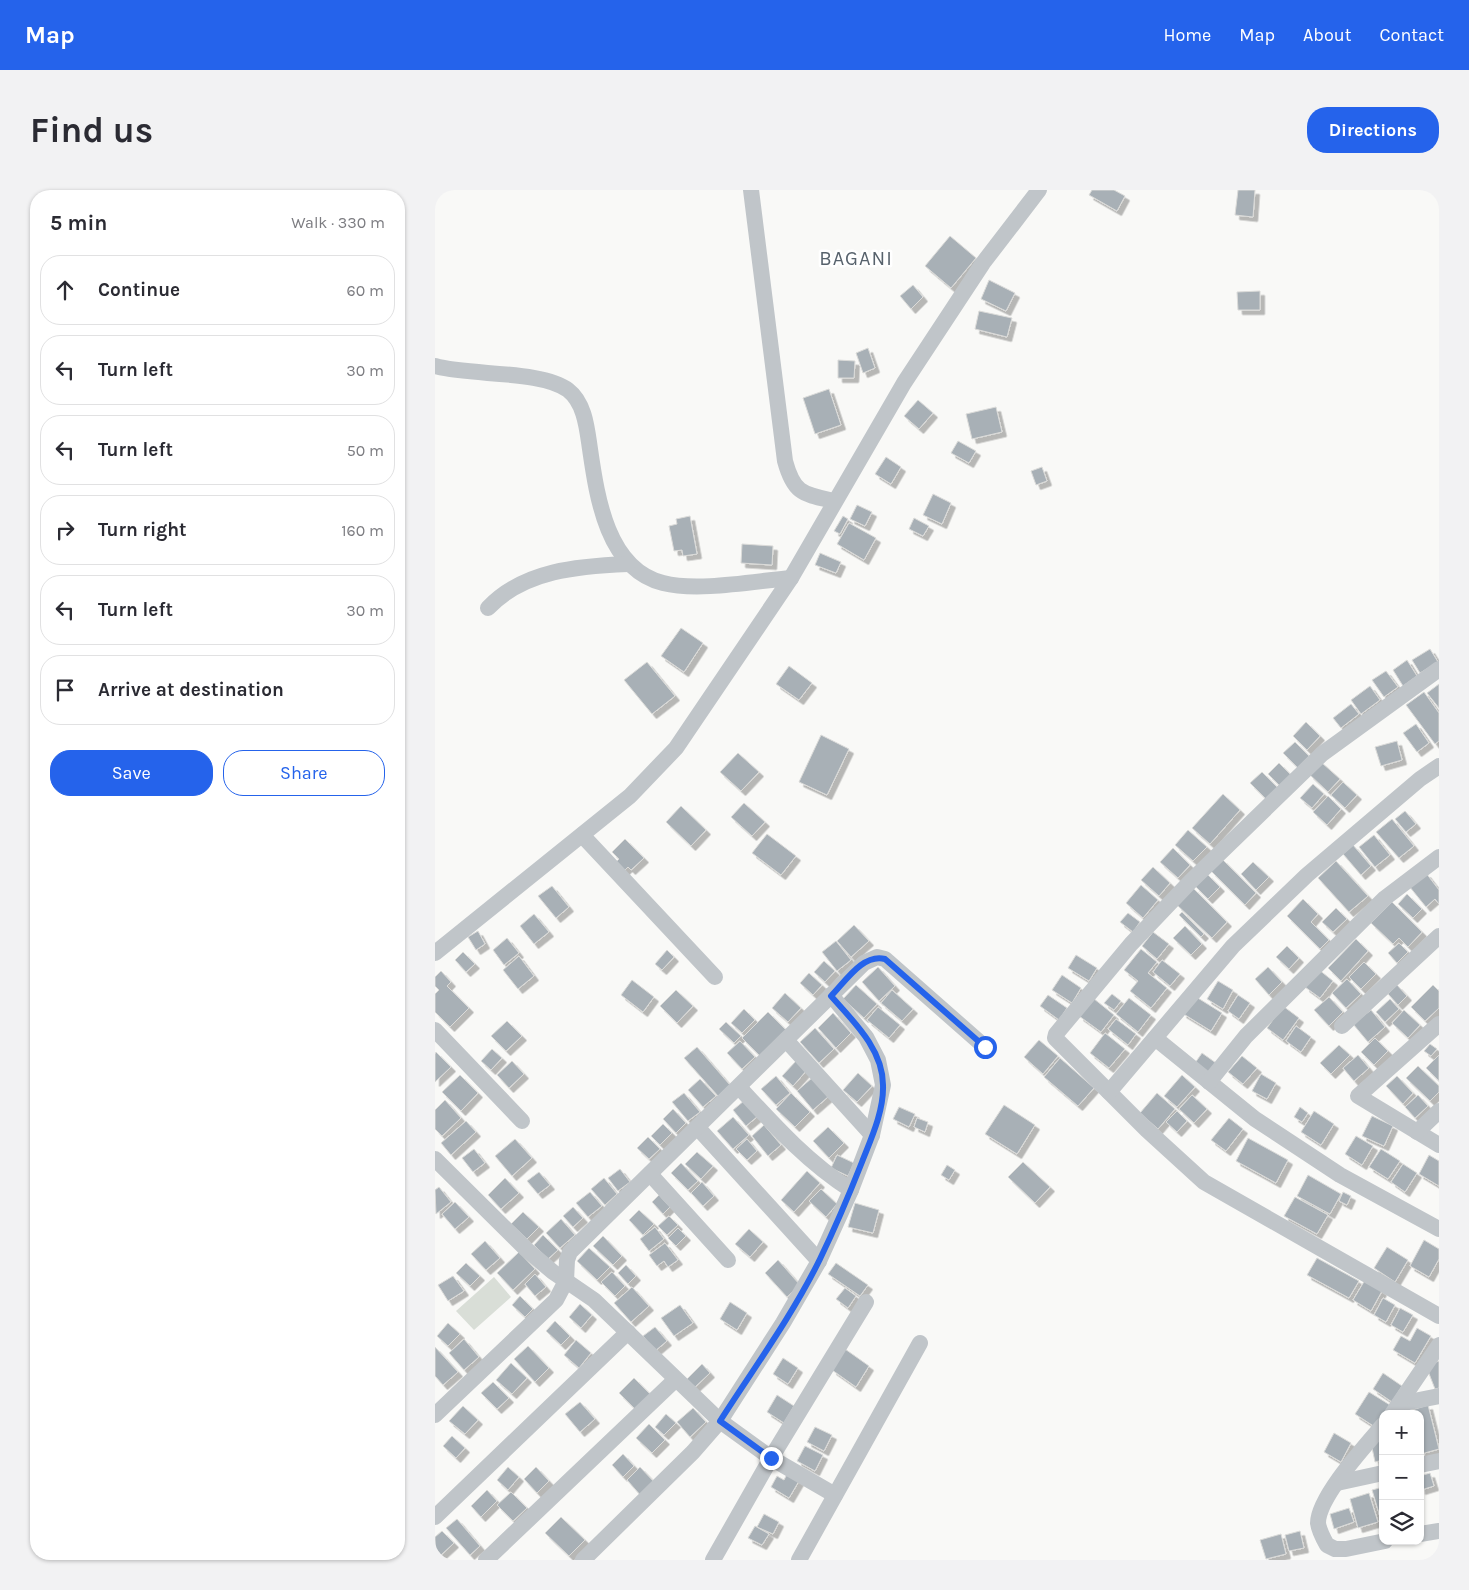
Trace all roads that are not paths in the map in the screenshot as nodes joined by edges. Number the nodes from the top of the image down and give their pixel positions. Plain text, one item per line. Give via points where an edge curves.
1 (751, 190) edge
2 (1039, 190) edge
3 (435, 366) edge
4 (834, 501) junction
5 (629, 564) junction
6 (791, 578) junction
7 (489, 608) dead end
8 (1439, 669) edge
9 (1439, 766) edge
10 (582, 835) junction
11 (1439, 857) edge
12 (1439, 936) edge
13 (435, 953) edge
14 (715, 977) dead end
15 (831, 996) junction
16 (1439, 1024) edge
17 (1343, 1026) dead end
18 (435, 1030) edge
19 (1155, 1038) junction
20 (786, 1040) junction
21 (985, 1047) dead end
22 (1209, 1082) junction
23 (739, 1087) junction
24 (1109, 1092) junction
25 (1439, 1111) edge
26 (522, 1122) dead end
27 (698, 1128) junction
28 (1417, 1132) junction
29 (872, 1135) junction
30 (1439, 1145) edge
31 (435, 1159) edge
32 (650, 1174) junction
33 (851, 1190) junction
34 (1439, 1229) edge
35 (728, 1260) dead end
36 (819, 1260) junction
37 (566, 1280) junction
38 (866, 1302) dead end
39 (1439, 1316) edge
40 (628, 1332) junction
41 (920, 1343) dead end
42 (1439, 1345) edge
43 (675, 1380) junction
44 (1439, 1396) edge
45 (1395, 1409) edge
46 (435, 1415) edge
47 (720, 1421) junction
48 (1379, 1430) edge
49 (771, 1458) junction
50 (1439, 1461) edge
51 (1424, 1464) edge
52 (1379, 1474) edge
53 (1337, 1483) junction
54 (835, 1495) junction
55 (435, 1517) edge
56 (1439, 1531) edge
57 (1424, 1533) edge
58 (1379, 1542) edge
59 (486, 1560) edge
60 (583, 1560) edge
61 (713, 1560) edge
62 (799, 1560) edge

1 - 4 street via 780,433 789,476 801,493
2 - 4 street via 983,263 909,375
3 - 5 street via 537,379 568,390 578,401 584,416 604,517
4 - 6 street
5 - 6 street via 645,576 663,583 686,586
5 - 7 street via 587,566 535,577 502,594
6 - 10 street via 676,748 630,796
8 - 24 street via 1322,754 1183,889 1131,944 1056,1034 1057,1042
9 - 19 street via 1307,875 1233,946
10 - 13 street
10 - 14 street
11 - 22 street via 1385,898 1246,1036
12 - 17 street
15 - 20 street
15 - 21 street via 864,963 877,957 885,959
15 - 29 street via 866,1037 878,1060 883,1085
16 - 28 street via 1359,1096
18 - 26 street
19 - 22 street
19 - 24 street
20 - 23 street
20 - 29 street
22 - 34 street via 1255,1119 1340,1175
23 - 27 street
23 - 33 street via 790,1143
24 - 39 street via 1204,1182
25 - 28 street
27 - 32 street
27 - 36 street
28 - 30 street
29 - 33 street
31 - 37 street via 526,1249
32 - 35 street
32 - 37 street via 570,1252
33 - 36 street
36 - 47 street
37 - 40 street via 594,1300
37 - 46 street via 555,1300
38 - 49 street
40 - 43 street
40 - 55 street
41 - 54 street
42 - 45 street
43 - 47 street
43 - 59 street
44 - 45 street
47 - 49 street
47 - 60 street via 693,1452
48 - 53 street
49 - 54 street
49 - 61 street
50 - 51 street
52 - 53 street
53 - 58 street via 1318,1524 1327,1545 1346,1549
54 - 62 street
56 - 57 street

